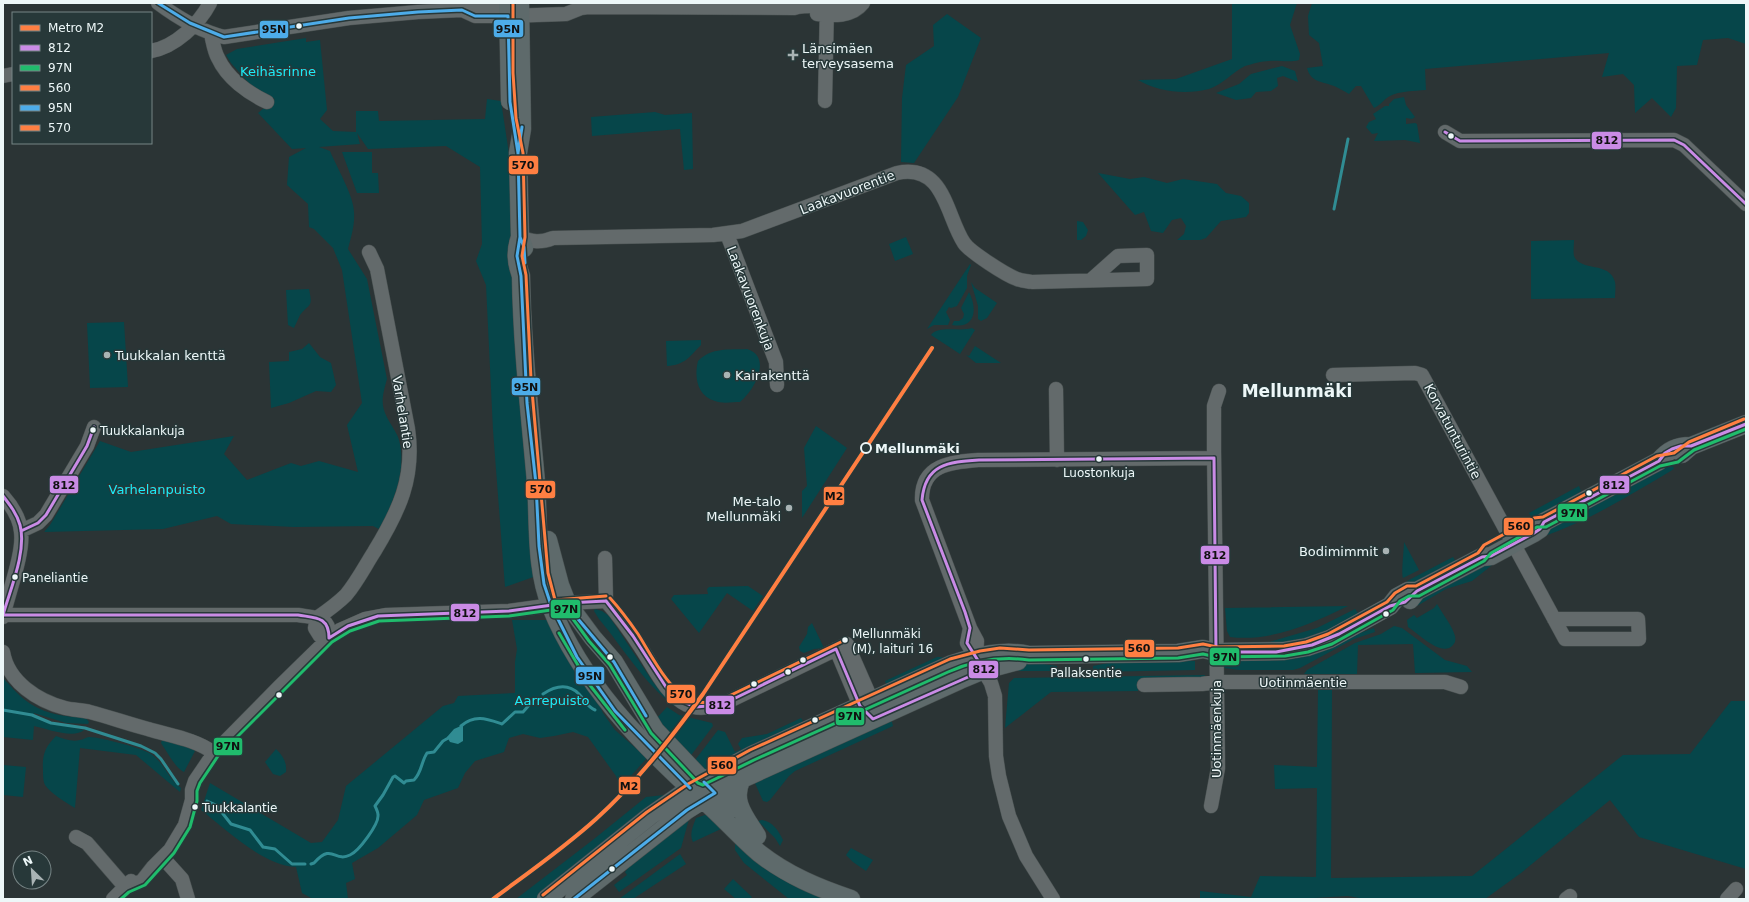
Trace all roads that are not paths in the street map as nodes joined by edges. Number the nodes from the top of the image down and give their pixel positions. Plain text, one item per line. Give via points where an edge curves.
1 (158, 3) edge
2 (210, 3) edge
3 (846, 3) edge
4 (863, 3) edge
5 (576, 5) edge
6 (514, 8) edge
7 (827, 10) junction
8 (194, 25) junction
9 (212, 34) junction
10 (152, 51) edge
11 (825, 101) dead end
12 (267, 102) dead end
13 (1445, 132) dead end
14 (1746, 204) edge
15 (727, 234) junction
16 (520, 237) junction
17 (369, 252) dead end
18 (1091, 280) dead end
19 (1333, 374) dead end
20 (777, 385) dead end
21 (1056, 389) dead end
22 (1219, 391) dead end
23 (1746, 424) edge
24 (94, 427) dead end
25 (1214, 458) junction
26 (1057, 460) junction
27 (3, 496) edge
28 (21, 531) junction
29 (1512, 540) junction
30 (604, 558) dead end
31 (606, 601) junction
32 (559, 604) junction
33 (3, 616) edge
34 (317, 618) junction
35 (1554, 619) junction
36 (329, 638) junction
37 (3, 652) edge
38 (1216, 652) junction
39 (980, 663) junction
40 (1216, 682) junction
41 (1144, 685) dead end
42 (1461, 687) dead end
43 (866, 703) junction
44 (873, 719) junction
45 (214, 753) junction
46 (742, 779) junction
47 (696, 784) junction
48 (709, 796) junction
49 (1211, 806) dead end
50 (757, 836) junction
51 (76, 837) dead end
52 (158, 862) junction
53 (126, 888) junction
54 (113, 899) edge
55 (188, 899) edge
56 (546, 899) edge
57 (574, 899) edge
58 (851, 899) edge
59 (855, 899) edge
60 (1053, 899) edge

1 - 8 street
2 - 8 street
3 - 7 street
4 - 7 street via 850,13
5 - 6 street via 566,14
5 - 7 street via 764,7 794,8 805,12
6 - 9 street via 475,5 462,10 350,18 234,36
6 - 16 main road via 522,129 518,153
7 - 11 street
8 - 9 street
8 - 10 street via 168,45
9 - 12 street via 217,57 225,69 241,86
13 - 14 street via 1460,141 1679,141
15 - 16 street, Laakavuorentie via 553,238 532,242
15 - 18 street, Laakavuorentie via 751,228 897,172 912,172 928,178 937,186 966,246 1008,274 1025,281
15 - 20 street, Laakavuorenkuja via 776,362
16 - 32 main road via 524,247 525,263 521,276 527,403 536,484 541,566 544,584
17 - 34 street, Varhelantie via 377,269 408,429 409,467 404,493 392,523 347,593
19 - 29 street, Korvatunturintie via 1422,375
21 - 26 street
22 - 25 street, Uotinmäenkuja via 1214,406
23 - 29 main road via 1691,446 1680,446 1665,453 1659,461 1544,522 1540,529
24 - 28 street via 87,446 46,515 38,523
25 - 26 street
25 - 38 street, Uotinmäenkuja
26 - 39 street via 952,462 943,465 928,478 922,492 922,500 970,628 977,640
27 - 28 street via 12,508
28 - 33 street via 19,553
29 - 35 street
29 - 38 main road via 1491,556 1482,557 1417,591 1408,591 1397,597 1390,606 1334,636 1307,647 1271,652
30 - 31 street
31 - 32 street
31 - 43 street via 620,617 661,679 674,695 687,704 700,708 721,705 841,647
32 - 36 street via 509,611 378,616 353,624
32 - 47 main road via 614,662 654,730
32 - 47 main road via 577,657 615,711
33 - 34 street via 288,614
34 - 36 street via 316,628 320,636
35 - 35 street via 1565,639 1639,639 1638,619
36 - 45 street
37 - 45 street via 6,665 22,686 49,704 90,712 196,742
38 - 39 main road via 1203,649 1178,653 1029,655 1008,652
38 - 40 street, Uotinmäenkuja
39 - 43 main road via 952,664
39 - 44 main road
39 - 60 street via 995,696 996,756 1009,816 1026,856
40 - 41 street, Uotinmäentie
40 - 42 street, Uotinmäentie via 1445,682
40 - 49 street, Uotinmäenkuja via 1218,768
43 - 44 street
43 - 47 main road via 752,755
44 - 46 main road
45 - 52 street via 201,775 198,792 192,800 179,837
46 - 48 main road
46 - 50 main road via 737,799
47 - 48 main road
47 - 56 main road via 650,816
48 - 50 main road
48 - 57 main road via 687,810
48 - 58 main road via 757,852 770,862 817,888
50 - 59 main road via 790,861
51 - 53 street via 88,843
52 - 53 street via 137,875
52 - 55 street via 182,879
53 - 54 street

